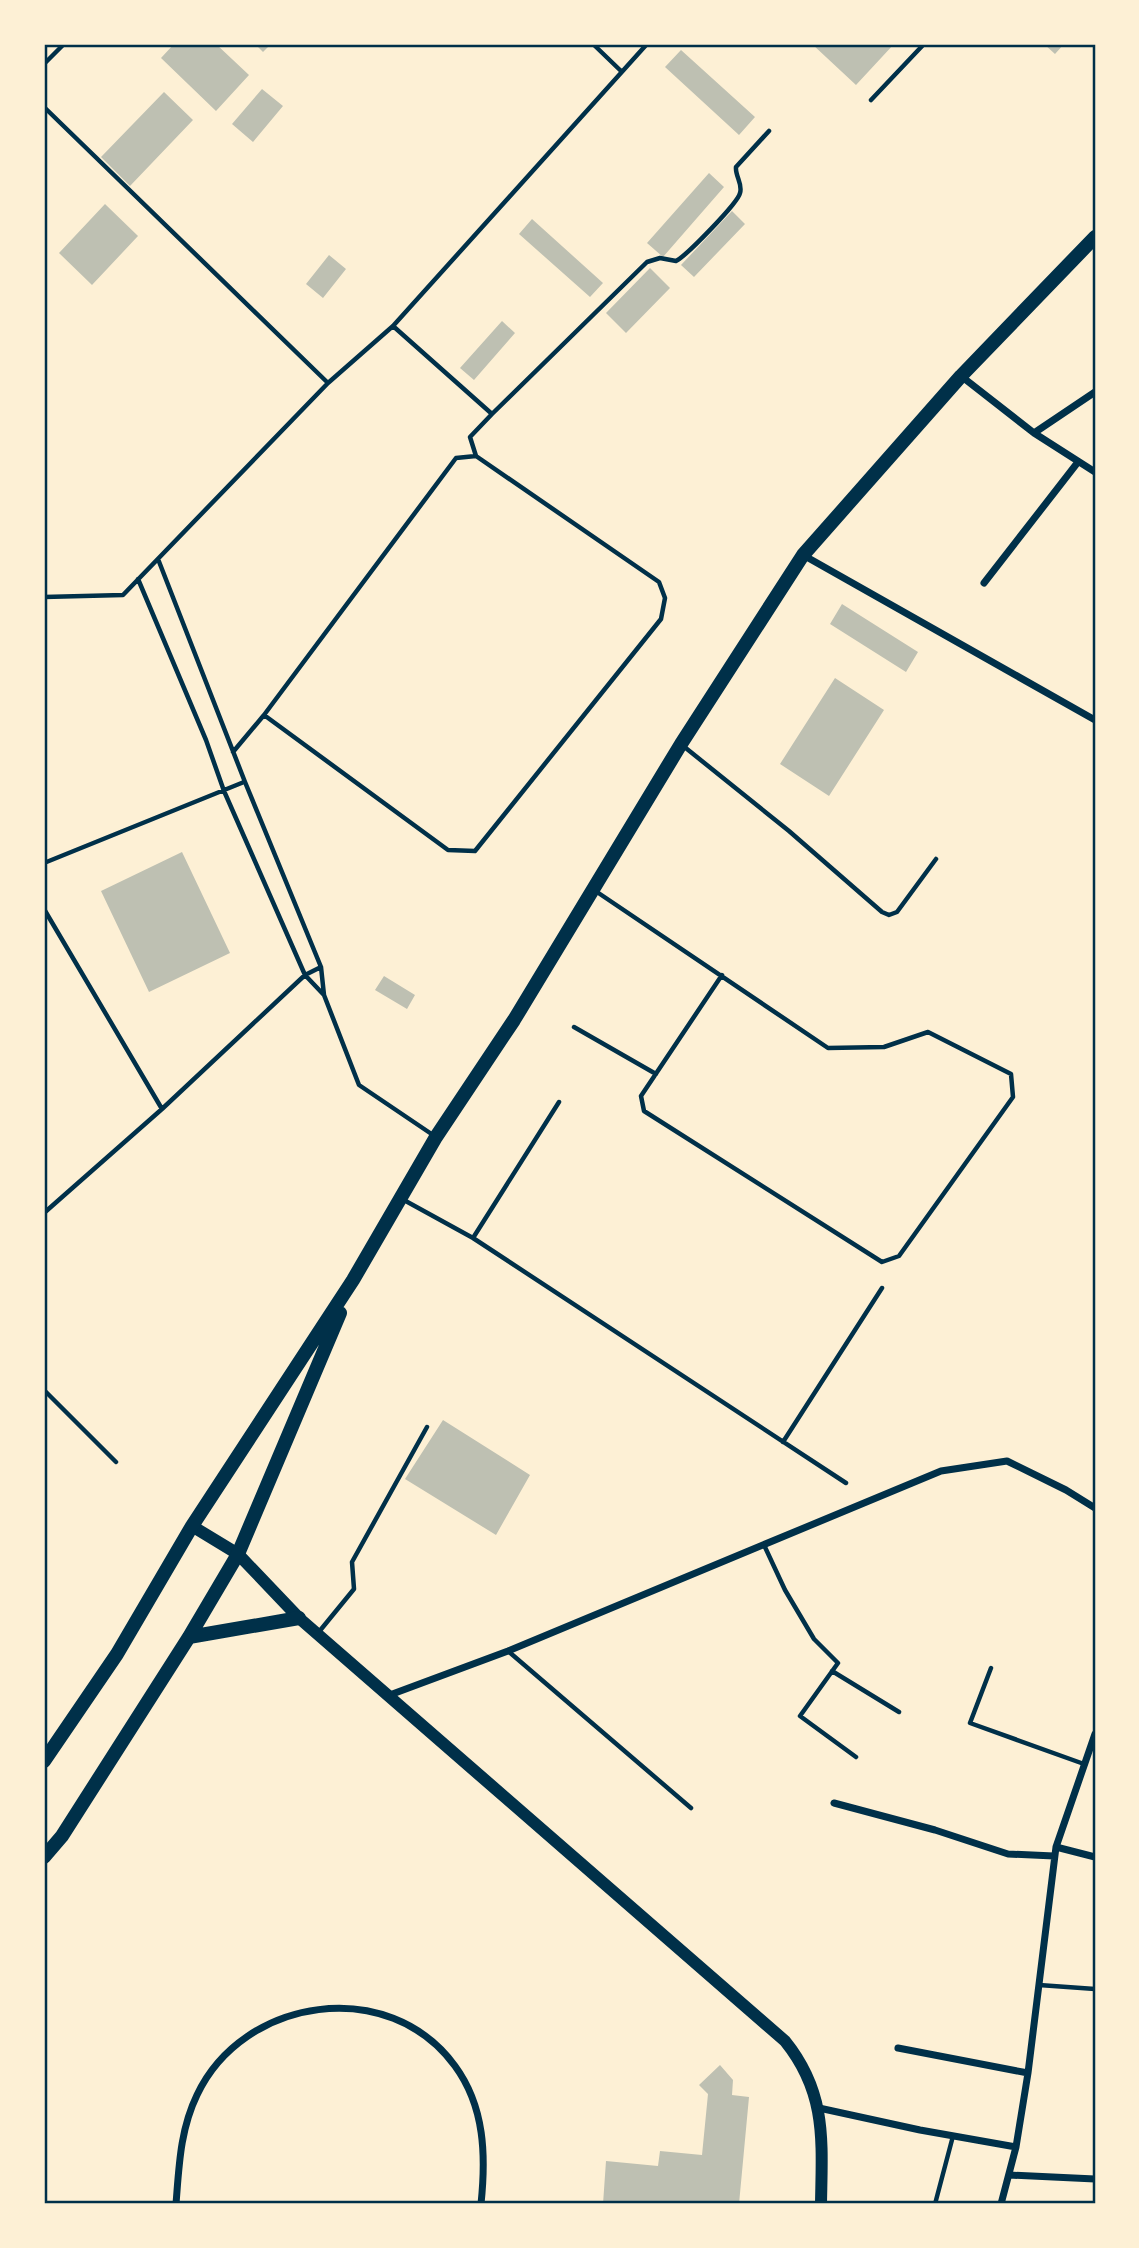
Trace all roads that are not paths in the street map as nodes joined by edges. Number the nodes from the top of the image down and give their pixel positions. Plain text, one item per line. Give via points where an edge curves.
1 (64, 44) edge
2 (593, 44) edge
3 (647, 44) edge
4 (923, 44) edge
5 (44, 64) edge
6 (621, 71) junction
7 (871, 100) dead end
8 (44, 107) edge
9 (769, 131) dead end
10 (1095, 237) edge
11 (393, 326) junction
12 (961, 376) junction
13 (328, 383) junction
14 (1095, 392) edge
15 (492, 414) junction
16 (1034, 433) junction
17 (476, 456) junction
18 (1078, 462) junction
19 (1095, 472) edge
20 (803, 555) junction
21 (158, 559) junction
22 (138, 579) junction
23 (984, 583) dead end
24 (44, 597) edge
25 (264, 715) junction
26 (1095, 720) edge
27 (681, 744) junction
28 (233, 752) junction
29 (245, 782) junction
30 (224, 791) junction
31 (936, 859) dead end
32 (44, 863) edge
33 (592, 888) junction
34 (44, 909) edge
35 (321, 967) junction
36 (305, 975) junction
37 (722, 975) junction
38 (324, 995) junction
39 (574, 1027) dead end
40 (656, 1074) junction
41 (559, 1102) dead end
42 (162, 1110) junction
43 (436, 1138) junction
44 (401, 1199) junction
45 (44, 1213) edge
46 (473, 1238) junction
47 (353, 1280) junction
48 (882, 1288) dead end
49 (44, 1390) edge
50 (427, 1427) dead end
51 (783, 1442) junction
52 (116, 1462) dead end
53 (846, 1483) dead end
54 (1095, 1508) edge
55 (192, 1526) junction
56 (764, 1545) junction
57 (238, 1553) junction
58 (299, 1618) junction
59 (317, 1634) junction
60 (189, 1637) junction
61 (508, 1651) junction
62 (991, 1668) dead end
63 (832, 1671) junction
64 (387, 1696) junction
65 (899, 1712) dead end
66 (1095, 1734) edge
67 (856, 1758) dead end
68 (44, 1761) edge
69 (1084, 1764) junction
70 (834, 1803) dead end
71 (691, 1808) dead end
72 (1056, 1847) junction
73 (1054, 1856) junction
74 (44, 1857) edge
75 (1095, 1857) edge
76 (1038, 1985) junction
77 (1095, 1989) edge
78 (898, 2048) dead end
79 (1028, 2073) junction
80 (819, 2108) junction
81 (953, 2136) junction
82 (1016, 2147) junction
83 (1009, 2175) junction
84 (1095, 2179) edge
85 (176, 2204) edge
86 (481, 2204) edge
87 (821, 2204) edge
88 (935, 2204) edge
89 (1001, 2204) edge

1 - 5 lane
2 - 6 lane
3 - 6 lane
4 - 7 lane
6 - 11 lane
8 - 13 lane
9 - 15 lane via 736,167 741,190 735,202 690,250 676,261 660,258 648,262
10 - 12 main road
11 - 13 lane
11 - 15 lane
12 - 16 street
12 - 20 main road
13 - 21 lane
14 - 16 street
15 - 17 lane via 470,437
16 - 18 street
17 - 25 lane via 456,458
17 - 25 lane via 659,582 665,598 661,619 475,851 448,850
18 - 19 street
18 - 23 street
20 - 26 street
20 - 27 main road
21 - 22 lane
21 - 28 lane
22 - 24 lane via 123,595
22 - 30 lane
25 - 28 lane
27 - 31 lane via 882,912 897,912
27 - 33 main road
28 - 29 lane
29 - 30 lane
29 - 35 lane
30 - 32 lane
30 - 36 lane
33 - 37 lane
33 - 43 main road via 514,1020
34 - 42 lane
35 - 36 lane
35 - 38 lane
36 - 38 lane
36 - 42 lane
37 - 40 lane
37 - 40 lane via 828,1048 884,1047 928,1032 1011,1074 1013,1097 899,1256 882,1262 644,1111 641,1096
38 - 43 lane via 359,1085
39 - 40 lane
41 - 46 lane
42 - 45 lane
43 - 44 main road
44 - 46 lane
44 - 47 main road
46 - 51 lane
47 - 55 main road
47 - 57 main road
48 - 51 lane
49 - 52 lane
50 - 59 lane via 352,1562 355,1589
51 - 53 lane
54 - 56 street via 1007,1461 941,1471
55 - 57 street
55 - 68 main road via 117,1654
56 - 61 street
56 - 63 lane via 814,1639 838,1663
57 - 58 street
57 - 60 main road
58 - 59 street
58 - 60 main road
59 - 64 street
60 - 74 main road
61 - 64 street
61 - 71 lane
62 - 69 lane via 970,1723
63 - 65 lane
63 - 67 lane via 800,1716
64 - 80 street via 775,2032 803,2066
66 - 69 street
69 - 72 street
70 - 73 street via 1008,1854
72 - 73 street
72 - 75 street
73 - 76 street
76 - 77 lane
76 - 79 street
78 - 79 street
79 - 82 street
80 - 81 street
80 - 87 street
81 - 82 street
81 - 88 lane
82 - 83 street
83 - 84 street
83 - 89 street
85 - 86 street via 184,2129 197,2093 218,2063 273,2020 304,2011 342,2008 396,2020 429,2040 455,2066 481,2129

